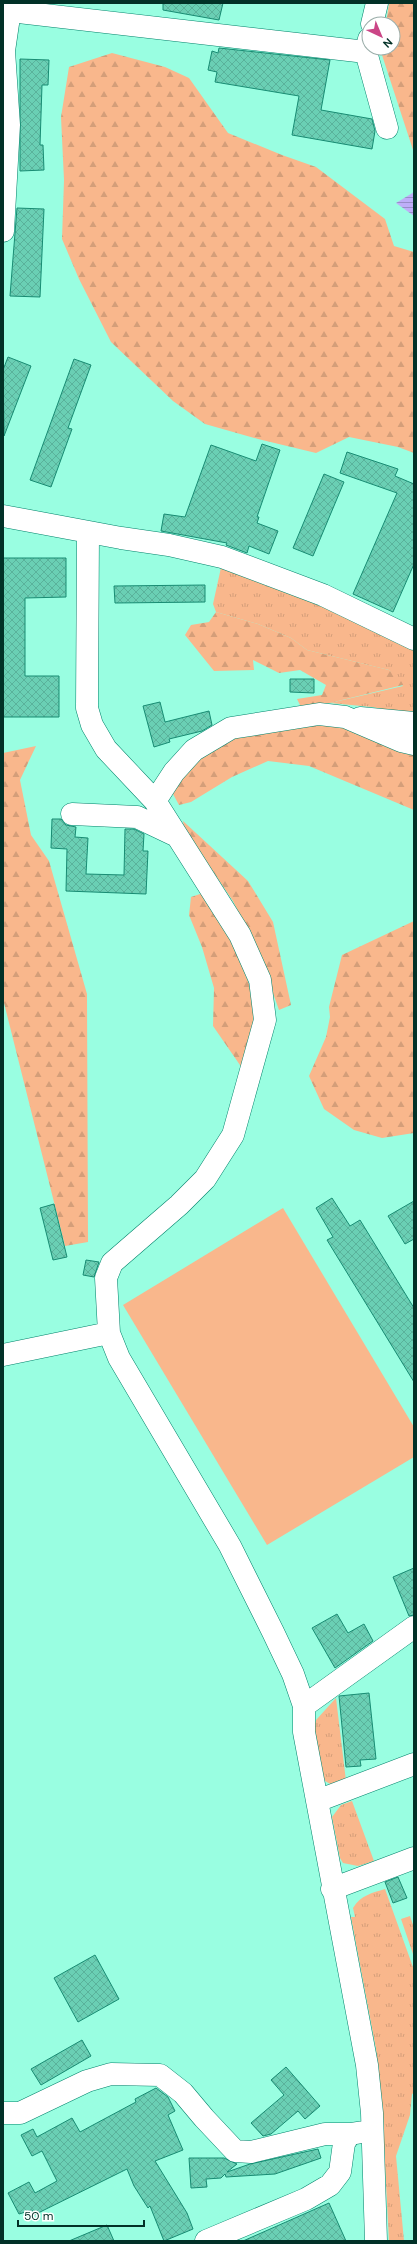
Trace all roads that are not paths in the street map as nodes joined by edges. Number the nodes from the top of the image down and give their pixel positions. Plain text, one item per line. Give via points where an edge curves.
1 (377, 3) edge
2 (10, 7) edge
3 (374, 16) edge
4 (361, 45) edge
5 (370, 56) edge
6 (387, 128) dead end
7 (3, 231) edge
8 (3, 516) edge
9 (88, 532) junction
10 (414, 639) edge
11 (345, 717) junction
12 (414, 723) edge
13 (414, 744) edge
14 (155, 801) junction
15 (72, 814) dead end
16 (177, 836) junction
17 (109, 1333) junction
18 (3, 1355) edge
19 (414, 1627) edge
20 (304, 1706) junction
21 (414, 1764) edge
22 (317, 1801) junction
23 (414, 1858) edge
24 (332, 1889) junction
25 (3, 2113) edge
26 (372, 2130) junction
27 (350, 2134) junction
28 (206, 2241) edge
29 (376, 2241) edge

1 - 3 street
2 - 4 street
2 - 7 street via 4,51 8,125
5 - 6 street
8 - 9 street
9 - 10 street via 170,545 222,557 323,595
9 - 14 street via 87,708 92,726 106,748
11 - 12 street
11 - 13 street
11 - 14 street via 318,714 231,728 194,750 174,772
14 - 16 street
15 - 16 street via 137,817
16 - 17 street via 240,935 260,980 265,1020 233,1135 205,1179 112,1263 108,1271
17 - 18 street
17 - 20 street via 122,1365 230,1546 290,1667
19 - 20 street
20 - 22 street via 304,1732
21 - 22 street
22 - 24 street
23 - 24 street
24 - 26 street via 368,2072
25 - 27 street via 20,2113 87,2081 111,2074 160,2075 184,2093 235,2150 251,2152 325,2134
26 - 27 street
26 - 29 street
27 - 28 street via 344,2142 344,2158 340,2172 330,2185 306,2199

